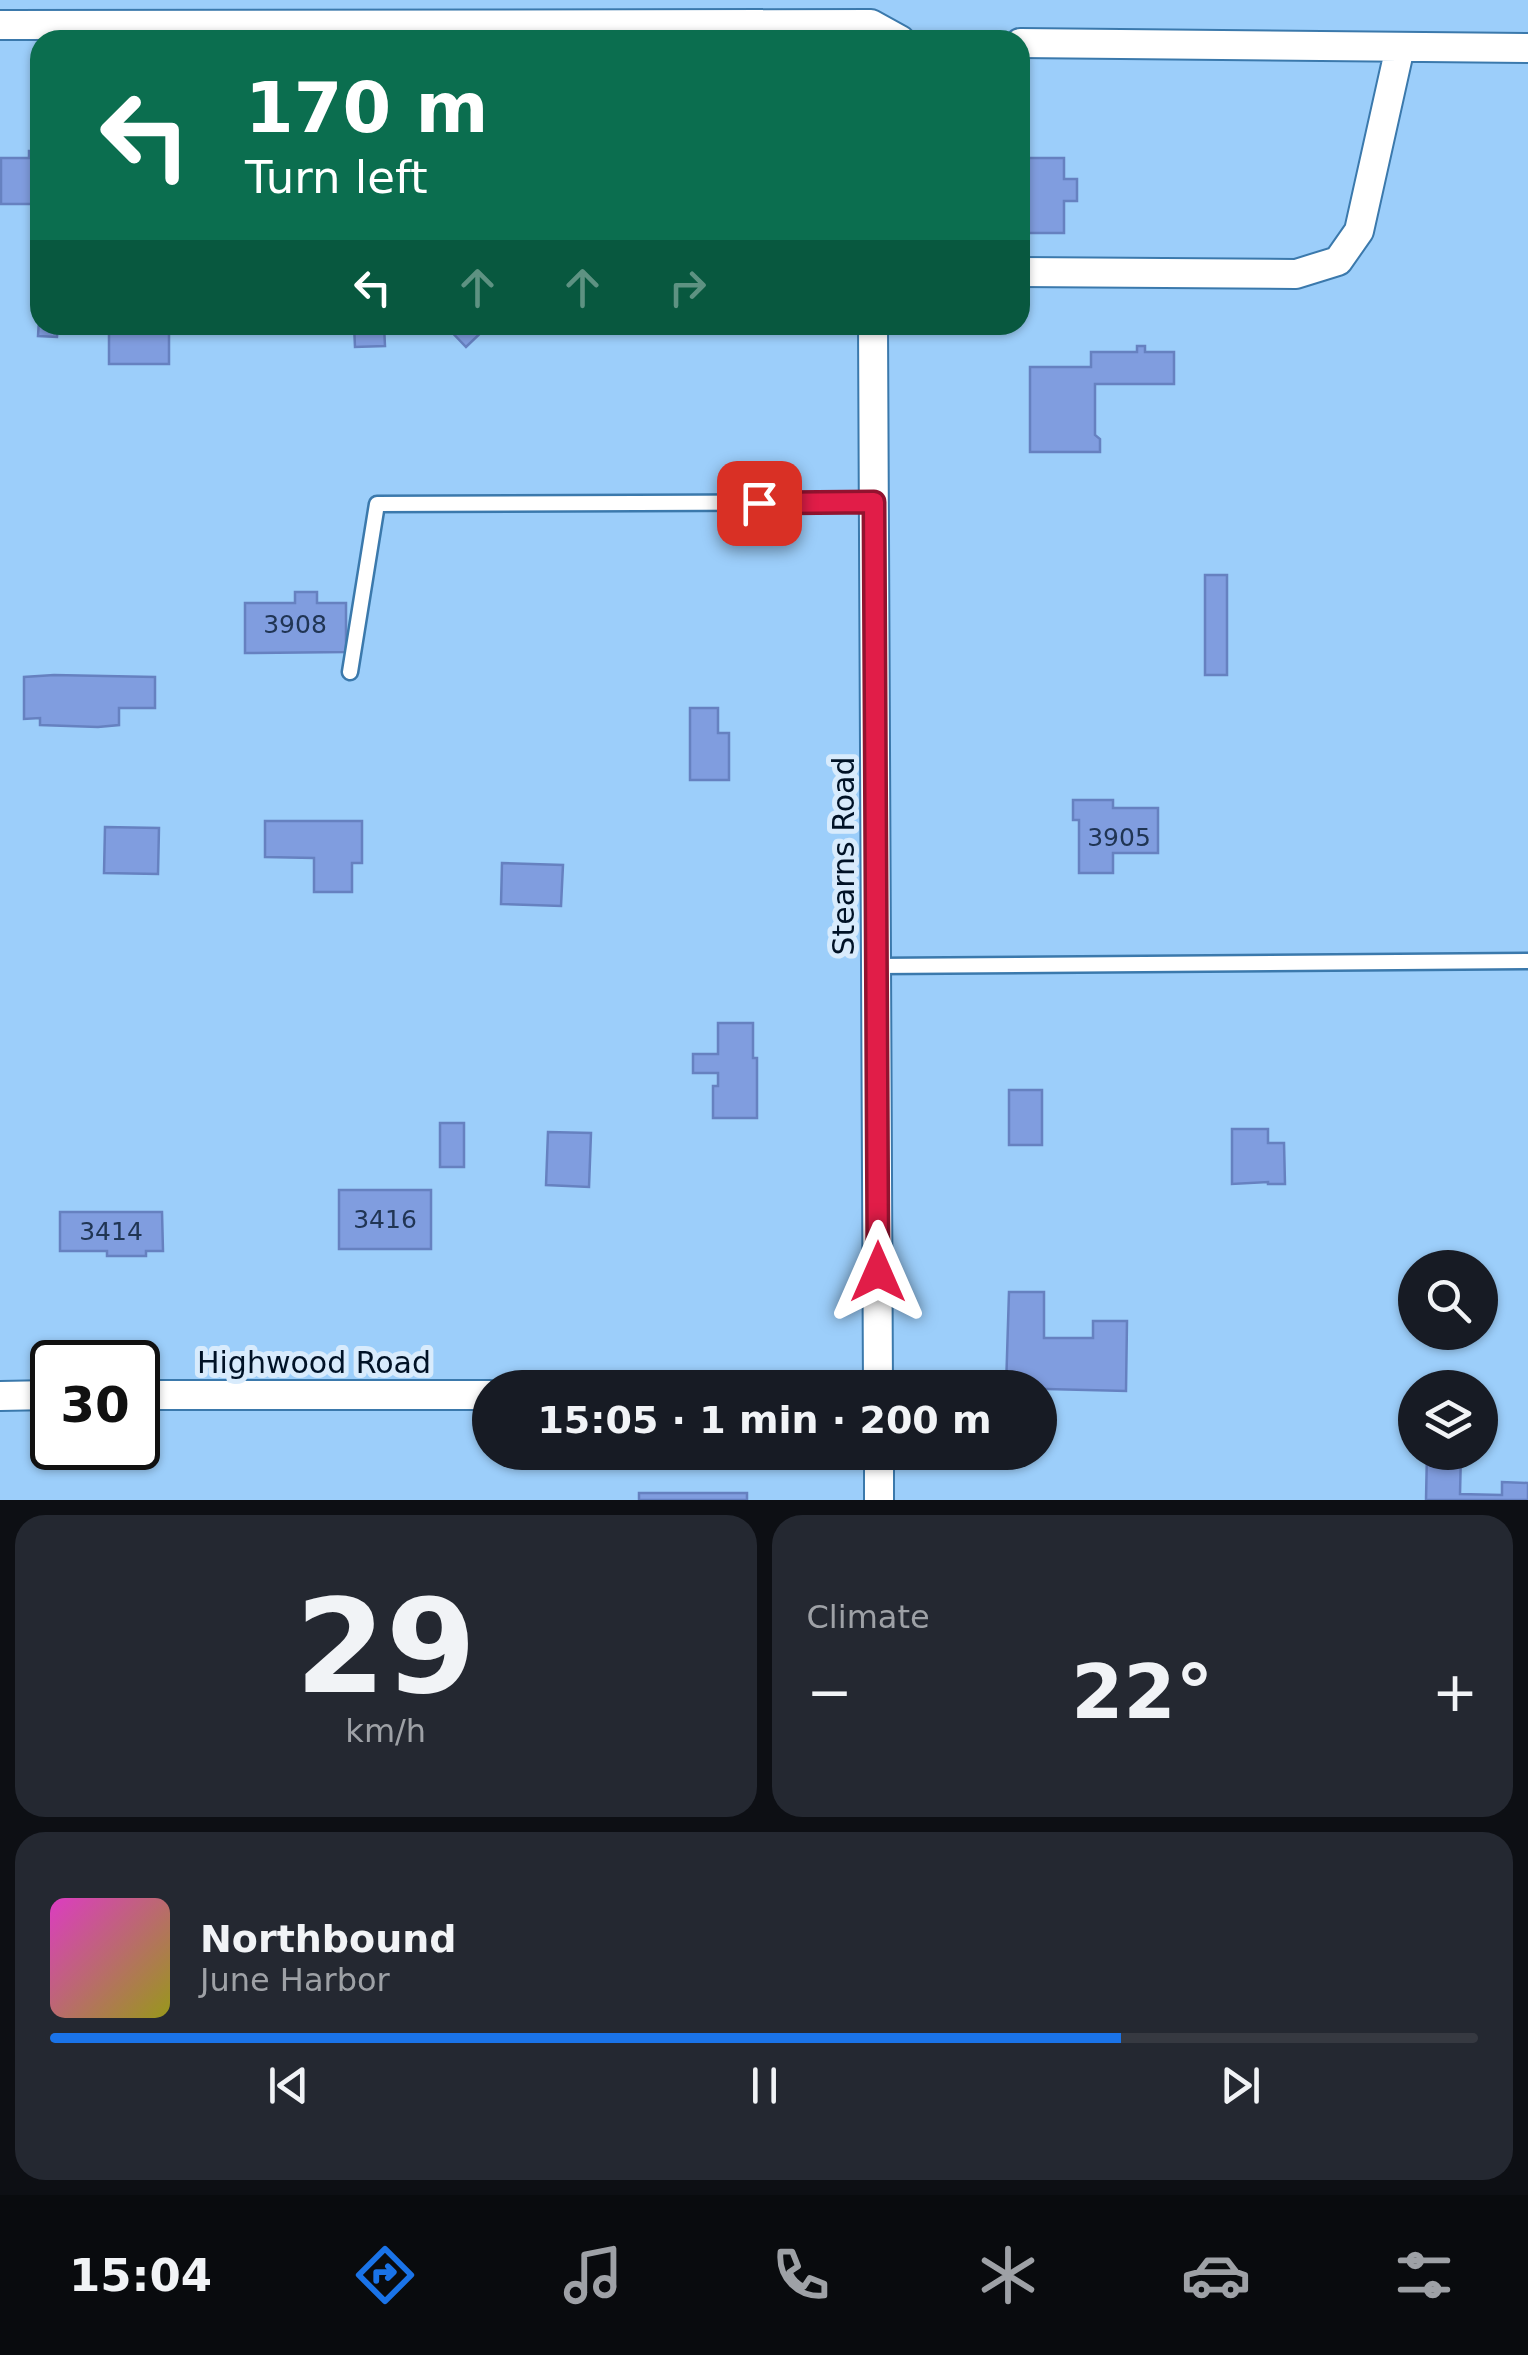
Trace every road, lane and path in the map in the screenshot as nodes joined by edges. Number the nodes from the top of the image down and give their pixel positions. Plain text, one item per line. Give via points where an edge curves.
1 (871, 21) edge
2 (0, 25) edge
3 (1030, 43) edge
4 (1400, 47) junction
5 (1528, 48) edge
6 (1030, 272) edge
7 (873, 335) edge
8 (874, 502) junction
9 (350, 672) dead end
10 (1528, 962) edge
11 (877, 966) junction
12 (878, 1370) edge
13 (160, 1395) edge
14 (472, 1395) edge
15 (0, 1396) edge
16 (30, 1396) edge
17 (879, 1470) edge
18 (879, 1500) edge

1 - 2 street
3 - 4 street
4 - 5 street
4 - 6 street via 1359,230 1338,261 1296,274
7 - 8 street, Stearns Road
8 - 9 lane via 378,504
8 - 11 street, Stearns Road
10 - 11 lane
11 - 12 street, Stearns Road
13 - 14 street, Highwood Road
15 - 16 street
17 - 18 street

